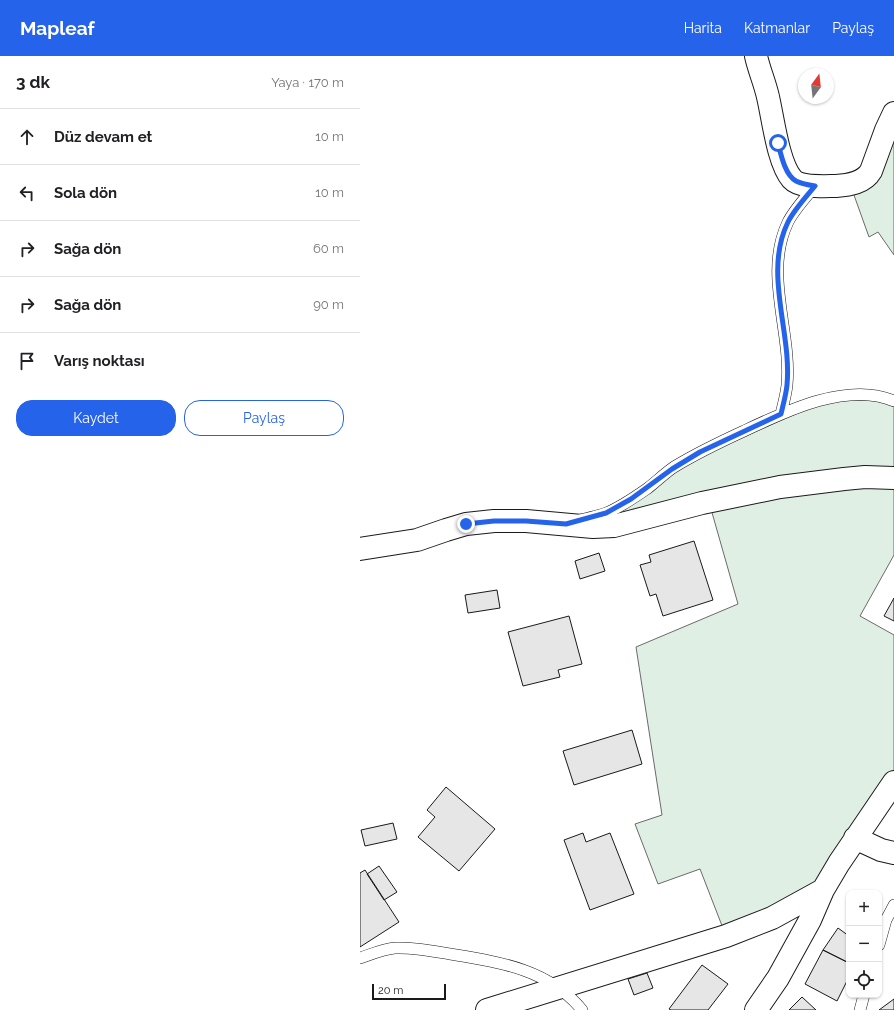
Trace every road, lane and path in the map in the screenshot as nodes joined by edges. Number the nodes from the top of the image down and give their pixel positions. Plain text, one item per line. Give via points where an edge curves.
1 (756, 56) edge
2 (894, 113) edge
3 (815, 186) junction
4 (894, 401) edge
5 (781, 414) junction
6 (894, 478) edge
7 (566, 524) junction
8 (360, 549) edge
9 (894, 782) edge
10 (855, 838) junction
11 (894, 853) edge
12 (823, 890) junction
13 (894, 905) edge
14 (882, 934) edge
15 (360, 958) edge
16 (559, 987) junction
17 (863, 998) edge
18 (487, 1010) edge
19 (582, 1010) edge
20 (756, 1010) edge
21 (860, 1010) edge

1 - 3 street via 784,165 795,181
2 - 3 street via 868,177 850,184
3 - 5 lane via 789,221 779,251 779,292 788,384
4 - 5 lane via 871,394 853,394 815,402
5 - 7 lane via 700,452 606,513
6 - 7 street via 865,477 780,487 702,503 614,526
7 - 8 street via 494,521 466,524 417,540
9 - 10 street
10 - 11 street
10 - 12 street
12 - 16 street via 772,918 726,936
12 - 20 street via 810,920 778,978
13 - 14 lane
15 - 16 lane via 396,948 442,952 498,962 529,972
16 - 18 street
16 - 19 lane
17 - 21 lane

